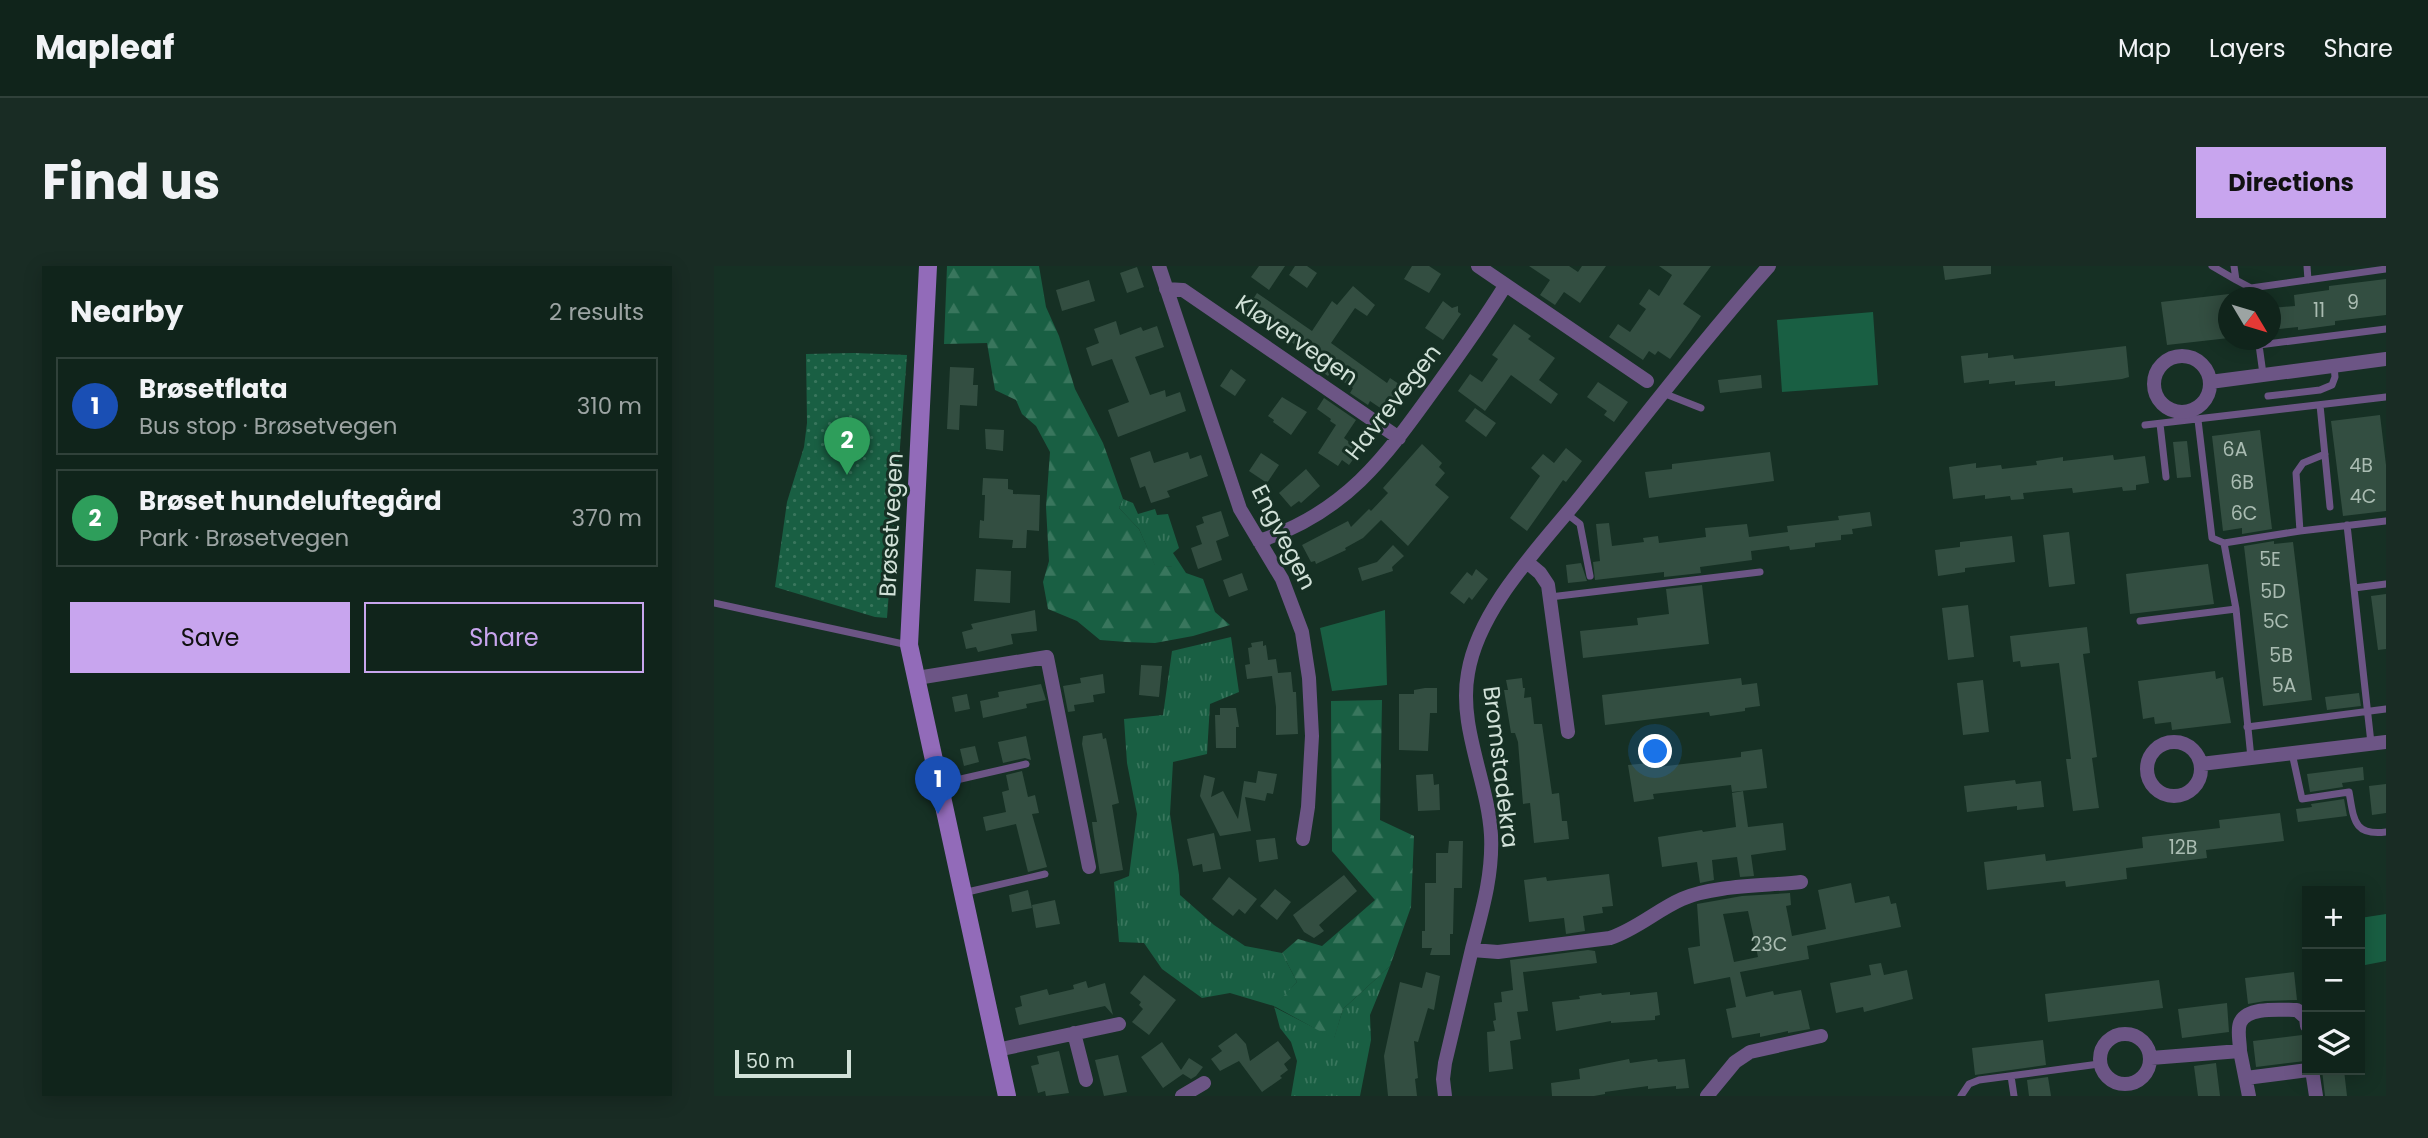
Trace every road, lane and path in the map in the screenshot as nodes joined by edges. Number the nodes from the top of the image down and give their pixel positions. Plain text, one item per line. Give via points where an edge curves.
1 (928, 266) edge
2 (1159, 266) edge
3 (1478, 266) edge
4 (1769, 266) edge
5 (2212, 266) edge
6 (2234, 266) edge
7 (2307, 266) edge
8 (2386, 269) edge
9 (2236, 280) junction
10 (2308, 280) junction
11 (1505, 286) junction
12 (2249, 287) edge
13 (2258, 287) edge
14 (1166, 289) junction
15 (2386, 329) edge
16 (2281, 340) edge
17 (2260, 350) edge
18 (2386, 359) edge
19 (2334, 366) junction
20 (2263, 374) junction
21 (1647, 381) dead end
22 (2210, 382) dead end
23 (1663, 392) junction
24 (2267, 396) dead end
25 (2386, 397) edge
26 (2320, 405) junction
27 (1701, 408) dead end
28 (2198, 420) junction
29 (2160, 424) junction
30 (2144, 425) dead end
31 (1399, 438) junction
32 (2325, 454) junction
33 (2166, 477) dead end
34 (2330, 507) dead end
35 (1567, 514) junction
36 (2386, 521) edge
37 (2347, 525) junction
38 (2300, 531) junction
39 (1259, 541) junction
40 (2224, 544) junction
41 (1528, 563) junction
42 (1760, 572) dead end
43 (1590, 576) dead end
44 (2386, 584) edge
45 (2354, 588) junction
46 (1550, 597) junction
47 (714, 603) edge
48 (2236, 609) junction
49 (2140, 621) dead end
50 (909, 645) junction
51 (916, 678) junction
52 (2386, 709) edge
53 (2367, 712) junction
54 (2247, 727) junction
55 (1568, 732) dead end
56 (2379, 743) edge
57 (2292, 753) junction
58 (2251, 758) junction
59 (1026, 764) dead end
60 (2201, 765) dead end
61 (938, 784) junction
62 (2386, 832) edge
63 (1303, 839) dead end
64 (1089, 867) dead end
65 (1045, 874) dead end
66 (1801, 882) dead end
67 (962, 893) junction
68 (1472, 950) junction
69 (2302, 1014) edge
70 (1119, 1024) dead end
71 (1074, 1033) junction
72 (1821, 1036) dead end
73 (998, 1050) junction
74 (2240, 1051) junction
75 (2151, 1058) junction
76 (2099, 1064) junction
77 (2302, 1071) edge
78 (2311, 1075) edge
79 (2011, 1076) junction
80 (2246, 1078) junction
81 (1086, 1080) dead end
82 (1204, 1083) dead end
83 (2128, 1090) edge
84 (1007, 1096) edge
85 (1182, 1096) edge
86 (1445, 1096) edge
87 (1707, 1096) edge
88 (1961, 1096) edge
89 (2014, 1096) edge
90 (2249, 1096) edge
91 (2316, 1096) edge

1 - 50 street, Brøsetvegen
2 - 14 street, Engvegen
3 - 11 street
4 - 23 street, Bromstadekra
5 - 9 lane
6 - 9 lane
7 - 10 lane
8 - 10 lane
9 - 12 lane
10 - 13 lane
11 - 21 street
11 - 31 street, Havrevegen
14 - 31 street, Kløvervegen via 1183,290
14 - 39 street, Engvegen via 1240,509
15 - 16 lane
17 - 20 lane
18 - 19 street
19 - 20 street
19 - 24 lane via 2332,385
20 - 22 street
23 - 27 lane
23 - 35 street, Bromstadekra
25 - 26 lane
26 - 28 lane
26 - 32 lane
28 - 29 lane
28 - 40 lane via 2212,538
29 - 30 lane
29 - 33 lane
31 - 39 street, Havrevegen via 1339,501 1295,528
32 - 34 lane
32 - 38 lane via 2303,463 2296,473
35 - 41 street, Bromstadekra
35 - 43 lane via 1580,524
36 - 37 lane
37 - 38 lane
37 - 45 lane
38 - 40 lane
39 - 63 street, Engvegen via 1293,605 1306,653 1311,736
40 - 48 lane
41 - 46 street via 1545,578
41 - 68 street, Bromstadekra via 1486,618 1467,674 1470,729 1490,833 1489,878
42 - 46 lane
44 - 45 lane
45 - 53 lane
46 - 55 street
47 - 50 lane
48 - 49 lane
48 - 54 lane
50 - 51 street, Brøsetvegen
51 - 61 street, Brøsetvegen
51 - 64 street via 1047,657
52 - 53 lane
53 - 54 lane
53 - 56 lane
54 - 58 lane
56 - 57 street
57 - 58 street
57 - 62 lane via 2302,799 2349,792 2357,826 2371,833
58 - 60 street
59 - 61 lane
61 - 67 street, Brøsetvegen
65 - 67 lane
66 - 68 street via 1695,894 1610,938 1498,952
67 - 73 street, Brøsetvegen
68 - 86 street, Bromstadekra via 1445,1063
69 - 74 street via 2297,1010 2252,1012 2238,1026
70 - 71 street
71 - 73 street
71 - 81 street
72 - 87 street via 1749,1052
73 - 84 street, Brøsetvegen
74 - 75 street
74 - 80 street
75 - 76 street via 2141,1038 2122,1033 2105,1043
75 - 83 street via 2145,1075
76 - 79 lane
76 - 83 street via 2109,1079
77 - 80 street
78 - 91 street
79 - 88 lane via 1979,1080 1969,1084
79 - 89 lane
80 - 90 street
82 - 85 street

